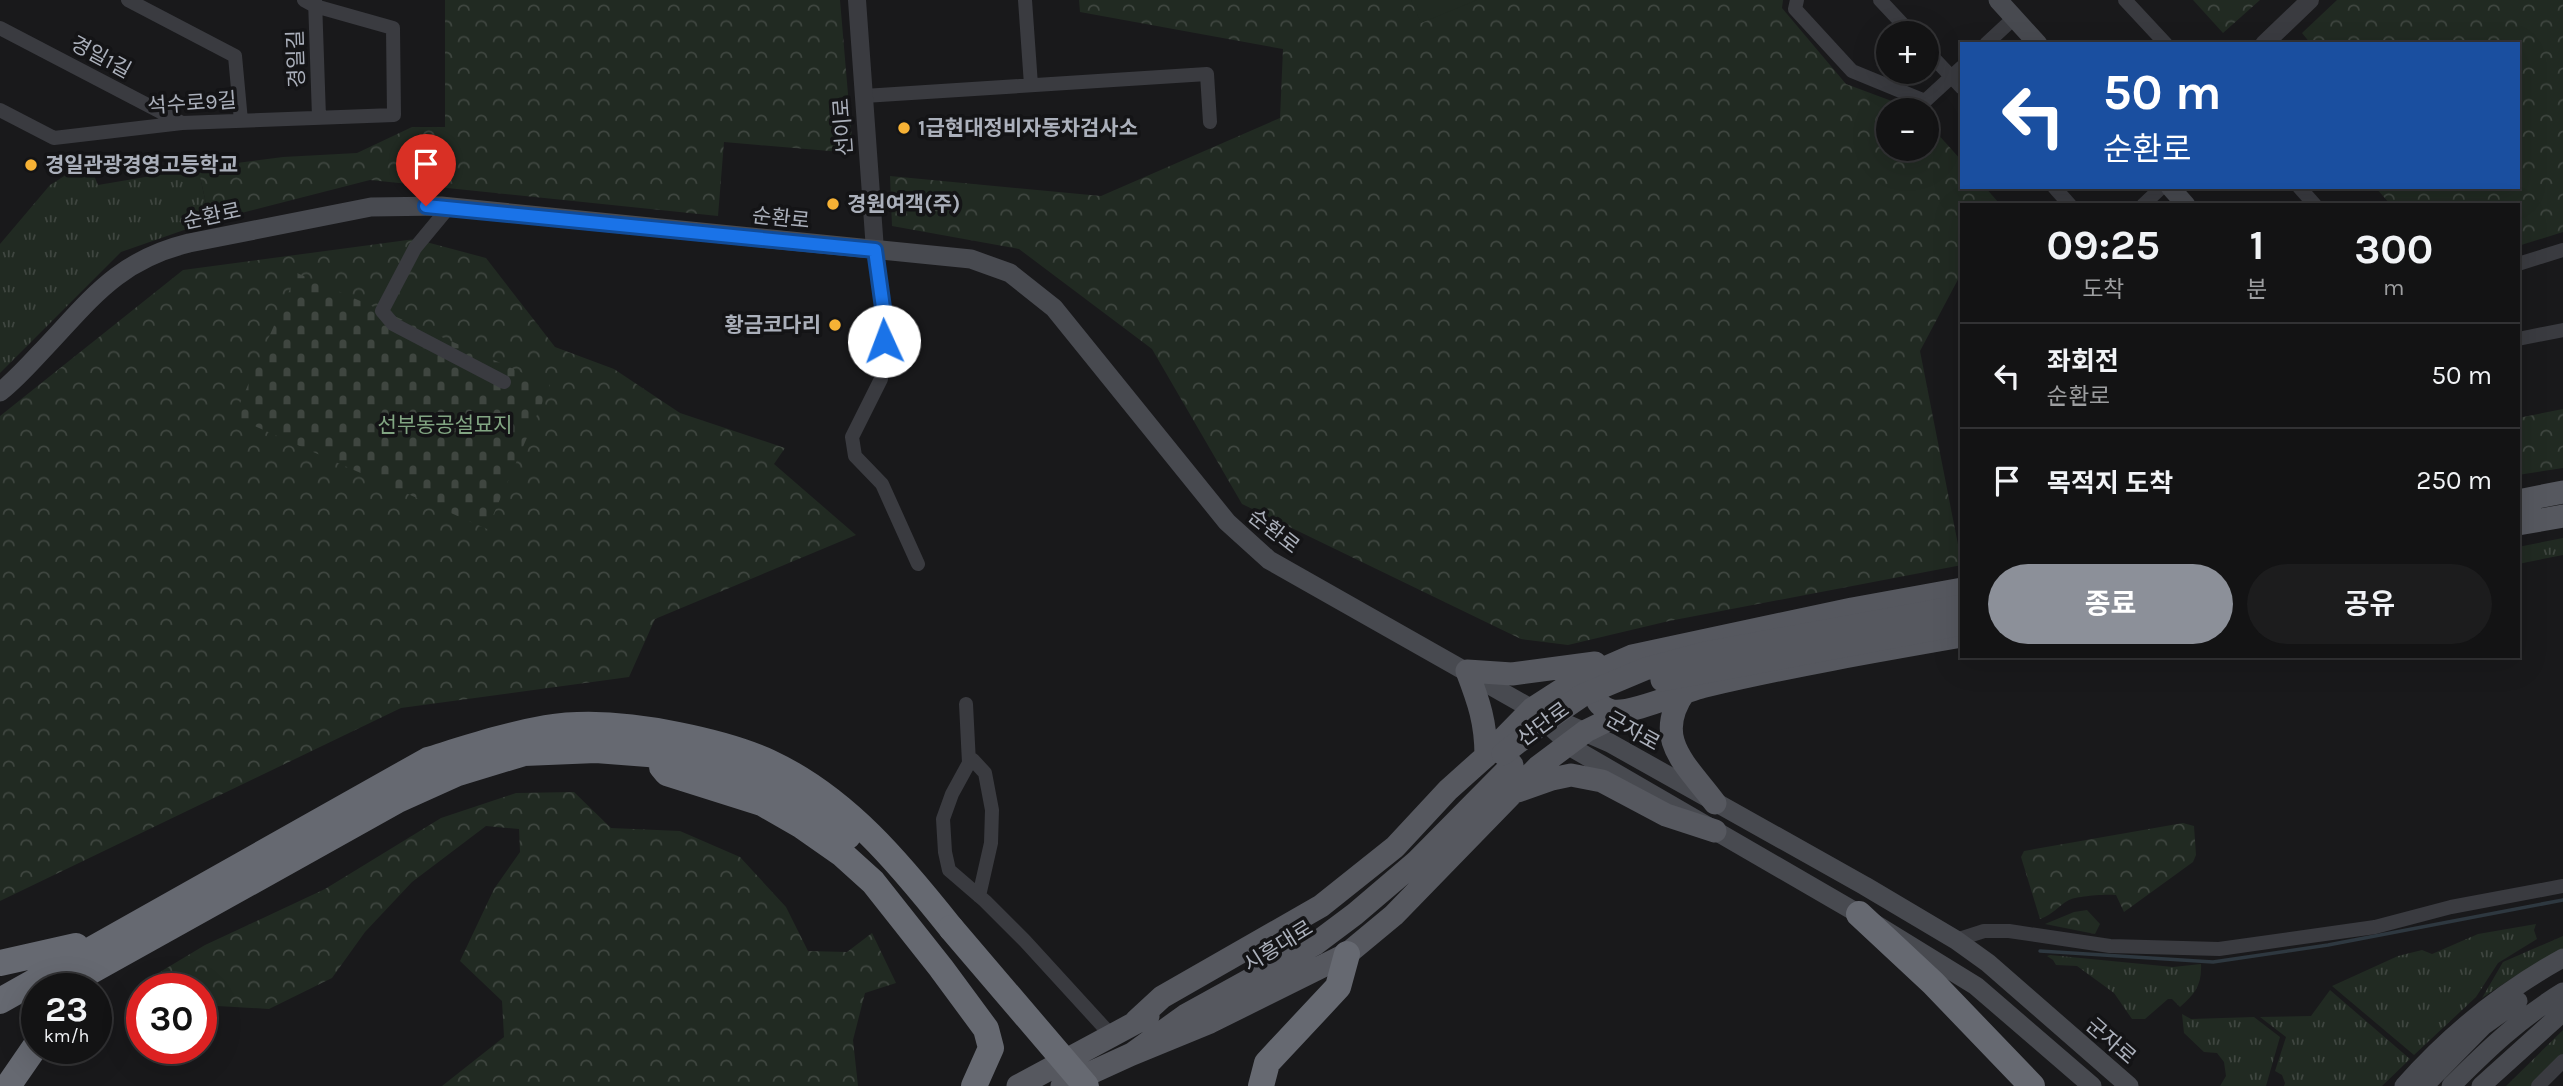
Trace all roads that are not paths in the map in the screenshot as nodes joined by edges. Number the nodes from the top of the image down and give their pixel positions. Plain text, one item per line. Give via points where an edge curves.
1 (128, 0) edge
2 (857, 0) edge
3 (1025, 0) edge
4 (1880, 0) edge
5 (1998, 0) edge
6 (2125, 0) edge
7 (2310, 0) edge
8 (312, 2) edge
9 (1796, 4) edge
10 (2014, 18) junction
11 (1900, 21) edge
12 (0, 28) edge
13 (1988, 42) edge
14 (2036, 42) edge
15 (2164, 42) edge
16 (2266, 42) edge
17 (1939, 60) edge
18 (1956, 72) edge
19 (1031, 85) junction
20 (864, 96) junction
21 (0, 110) edge
22 (319, 117) junction
23 (241, 121) junction
24 (1210, 122) dead end
25 (183, 123) junction
26 (2056, 189) edge
27 (2160, 189) edge
28 (2172, 189) edge
29 (2301, 189) edge
30 (2068, 203) edge
31 (2145, 203) edge
32 (2184, 203) edge
33 (2313, 203) edge
34 (449, 207) junction
35 (875, 250) junction
36 (2563, 250) edge
37 (2520, 263) edge
38 (2563, 330) edge
39 (2520, 339) edge
40 (504, 382) dead end
41 (0, 392) edge
42 (2563, 492) edge
43 (2520, 501) edge
44 (2563, 516) edge
45 (2520, 524) edge
46 (918, 564) dead end
47 (1960, 589) edge
48 (1960, 606) edge
49 (1960, 624) edge
50 (1960, 636) edge
51 (1637, 656) junction
52 (1610, 666) junction
53 (1466, 671) junction
54 (1685, 691) junction
55 (1587, 702) junction
56 (966, 704) dead end
57 (1532, 709) junction
58 (1629, 710) junction
59 (1577, 738) junction
60 (648, 754) junction
61 (1629, 754) junction
62 (1500, 758) junction
63 (973, 760) dead end
64 (1616, 773) junction
65 (1514, 791) junction
66 (1715, 803) junction
67 (1715, 831) junction
68 (2563, 886) edge
69 (979, 896) junction
70 (183, 897) junction
71 (1859, 914) junction
72 (165, 930) junction
73 (945, 932) junction
74 (1955, 940) junction
75 (1347, 954) junction
76 (2563, 957) edge
77 (0, 963) edge
78 (2563, 972) edge
79 (88, 973) edge
80 (109, 973) edge
81 (2563, 992) edge
82 (0, 1001) edge
83 (1183, 1008) junction
84 (21, 1010) edge
85 (2563, 1012) edge
86 (0, 1021) edge
87 (1136, 1021) junction
88 (1111, 1035) junction
89 (1132, 1054) junction
90 (2563, 1061) edge
91 (23, 1064) edge
92 (8, 1086) edge
93 (974, 1086) edge
94 (1018, 1086) edge
95 (1063, 1086) edge
96 (1086, 1086) edge
97 (1261, 1086) edge
98 (2032, 1086) edge
99 (2092, 1086) edge
100 (2129, 1086) edge
101 (2404, 1086) edge
102 (2424, 1086) edge
103 (2451, 1086) edge
104 (2481, 1086) edge
105 (2538, 1086) edge

1 - 23 street via 235,56
2 - 20 street, 선이로
3 - 19 street
4 - 11 street
5 - 10 main road
6 - 15 street
7 - 16 street
8 - 22 street, 경일길
8 - 22 street, 석수로9길 via 393,28 394,115
9 - 18 street via 1852,71 1925,101
10 - 13 street
10 - 14 main road
12 - 25 street, 경일1길
17 - 18 street
19 - 20 street
19 - 24 street via 1207,74
20 - 35 street, 선이로
21 - 25 street, 석수로9길 via 54,138
22 - 23 street, 석수로9길
23 - 25 street, 석수로9길
26 - 30 street
27 - 31 street
28 - 32 main road
29 - 33 street
34 - 35 main road, 순환로
34 - 40 street via 415,248 382,311 393,324
34 - 41 main road, 순환로 via 371,207 153,254 110,280
35 - 46 street via 885,322 881,379 852,437 855,456 882,484
35 - 53 main road, 순환로 via 971,259 1010,273 1033,289 1076,333 1227,522 1269,560
36 - 37 street
38 - 39 street
42 - 43 main road
44 - 45 main road
47 - 51 main road
48 - 55 main road, bridge via 1705,653 1645,669
49 - 55 main road, bridge via 1689,674
50 - 54 main road
51 - 52 main road
51 - 53 main road via 1512,674
52 - 57 main road via 1577,680
52 - 58 main road via 1594,682 1594,693 1605,708
53 - 57 main road, 순환로
53 - 62 main road
54 - 58 main road
54 - 66 main road via 1671,716 1671,735 1684,764
55 - 62 main road, 산단로 via 1542,737
56 - 69 street via 969,763 943,819 945,852 949,870
57 - 59 main road, 군자로
57 - 62 main road
58 - 59 main road
59 - 61 main road, 군자로
59 - 64 main road, 군자로
59 - 65 main road
60 - 72 highway via 596,750 524,753 458,773 398,800
60 - 73 highway via 758,779 812,809 852,839
60 - 93 highway via 667,772 762,803 832,847 873,882 986,1029 991,1048
61 - 64 main road via 1613,758
61 - 66 main road, 군자로
62 - 65 main road via 1494,750 1505,749 1521,765 1522,776
62 - 83 main road, 시흥대로 via 1416,862 1356,914 1315,944
62 - 87 main road via 1448,790 1395,847 1321,905 1162,997
63 - 69 street via 985,773 992,810 991,844
64 - 67 main road, 군자로
65 - 67 main road via 1571,775 1602,781 1666,815
65 - 75 main road via 1394,915
66 - 74 main road, 군자로
67 - 71 main road, 군자로
68 - 74 street via 2375,927 2219,949 2110,946 2009,931 1984,931
69 - 88 street
70 - 73 highway via 428,760 548,727 602,725 709,741 769,762 823,794 866,829 913,880
70 - 77 highway via 72,948
70 - 82 highway
71 - 98 highway
71 - 99 main road, 군자로 via 1976,986
72 - 79 highway
72 - 80 highway
73 - 95 highway
73 - 96 highway, bridge
74 - 100 main road, 군자로 via 1988,963
75 - 89 main road via 1210,1022
75 - 97 highway via 1338,987 1267,1063
76 - 101 main road via 2487,1007
78 - 102 main road via 2483,1026
81 - 103 main road via 2495,1041
83 - 87 main road, 시흥대로
83 - 89 main road, 시흥대로
84 - 86 highway
85 - 104 main road
87 - 88 main road, 시흥대로
88 - 94 main road, 시흥대로
89 - 95 main road, 시흥대로
90 - 105 street
91 - 92 highway

